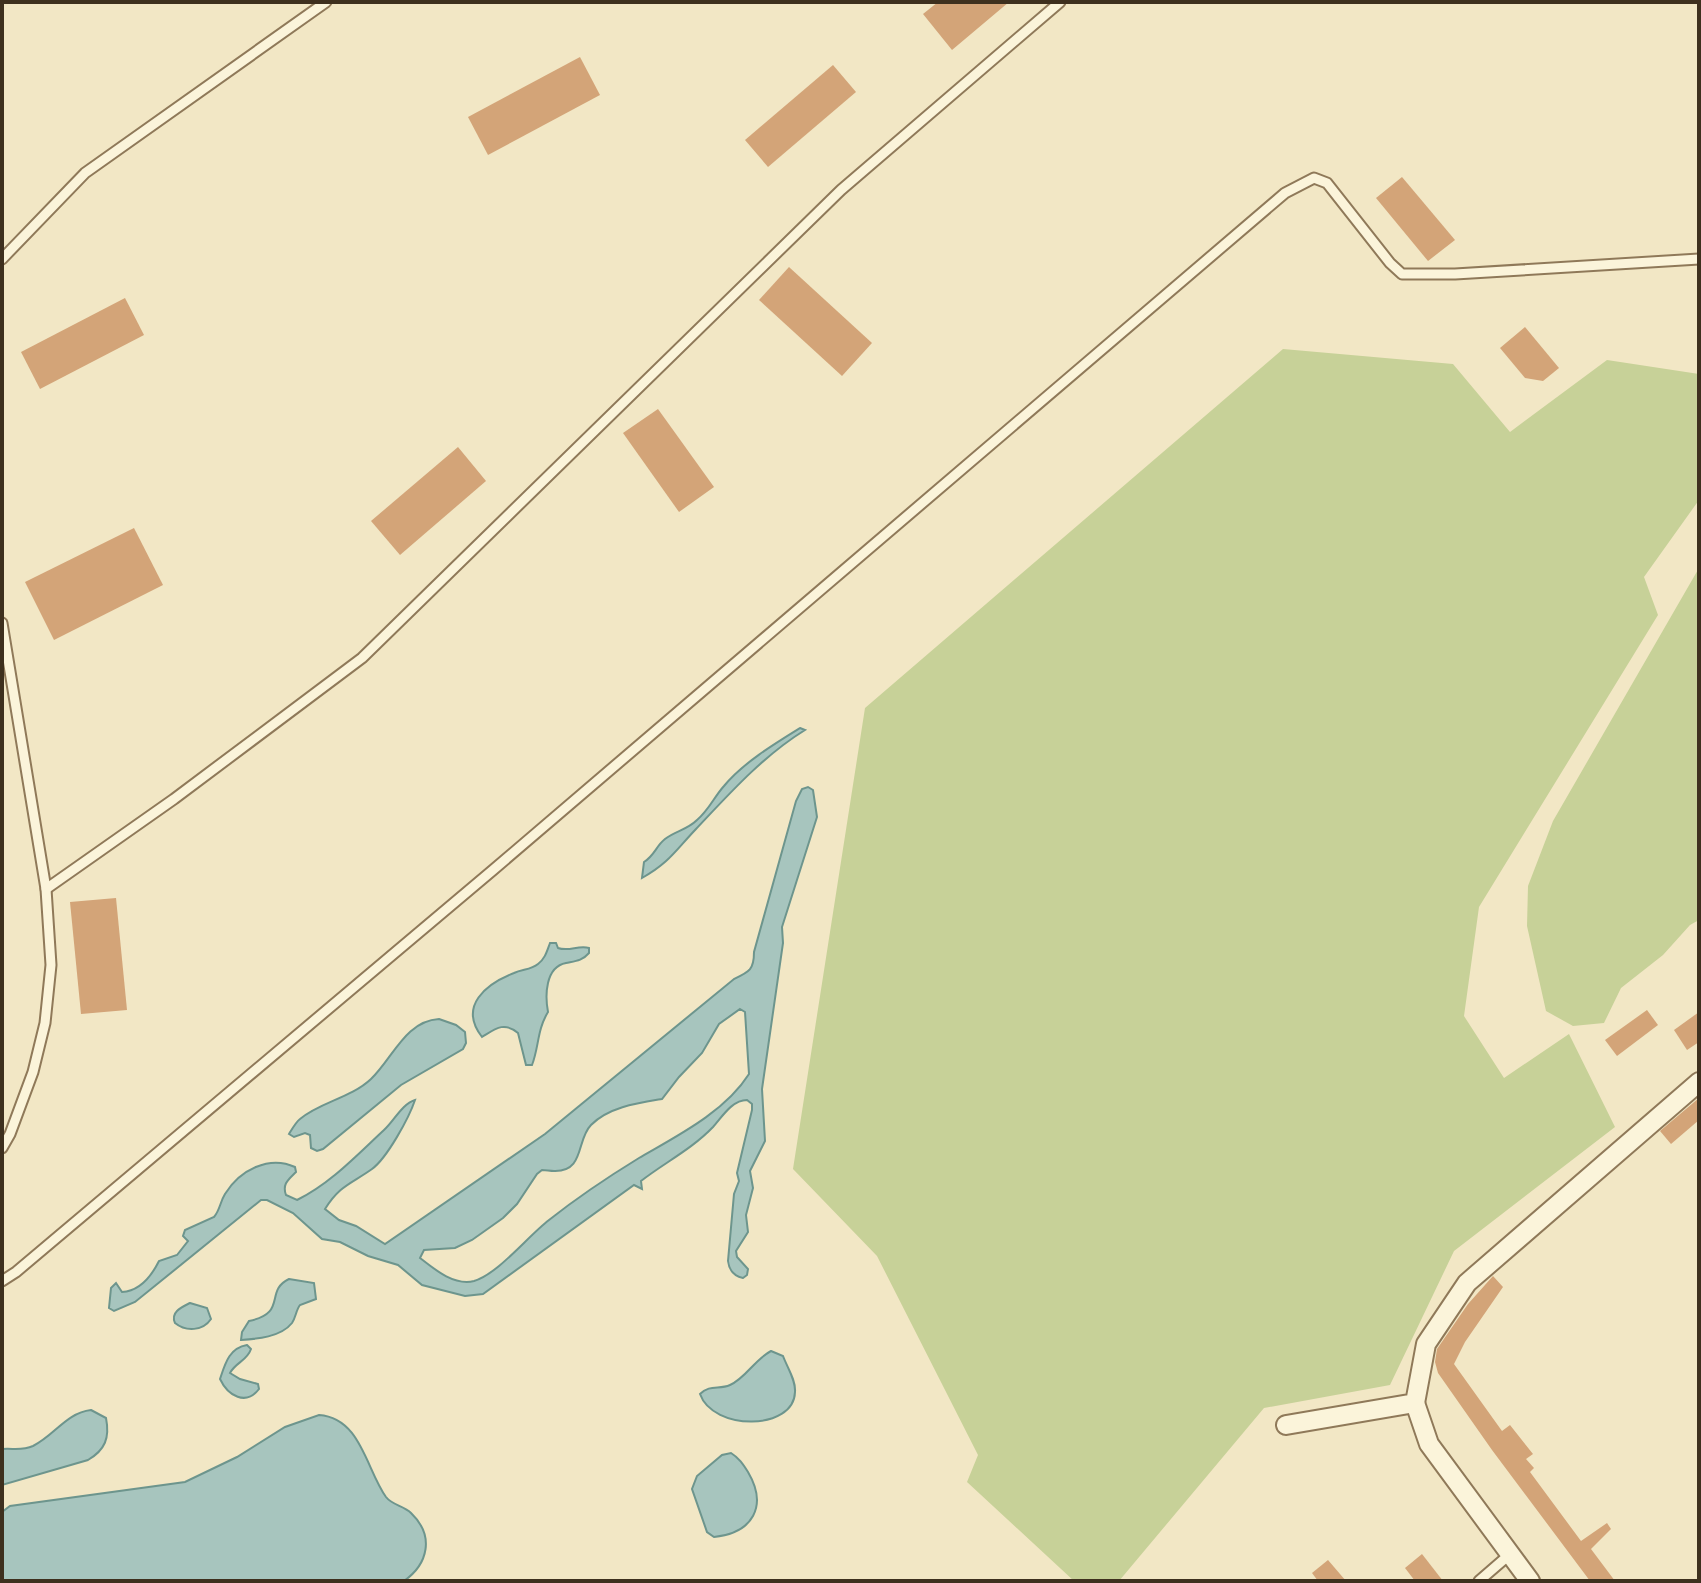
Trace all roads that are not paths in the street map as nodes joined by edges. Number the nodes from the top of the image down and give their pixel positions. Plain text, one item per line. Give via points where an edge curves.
1 (326, 2) edge
2 (1060, 2) edge
3 (2, 259) edge
4 (1699, 259) edge
5 (2, 623) edge
6 (46, 889) junction
7 (1699, 1082) edge
8 (2, 1148) edge
9 (2, 1281) edge
10 (1415, 1403) junction
11 (1286, 1425) dead end
12 (1509, 1555) junction
13 (1479, 1581) edge
14 (1530, 1581) edge

1 - 3 lane via 85,173
2 - 6 lane via 841,190 362,658
4 - 9 lane via 1402,274 1327,183 1314,178 1285,193
5 - 6 lane
6 - 8 lane via 51,965 45,1023 25,1100
7 - 10 street via 1467,1283 1426,1344
10 - 11 street
10 - 12 street via 1429,1444
12 - 13 lane
12 - 14 street

